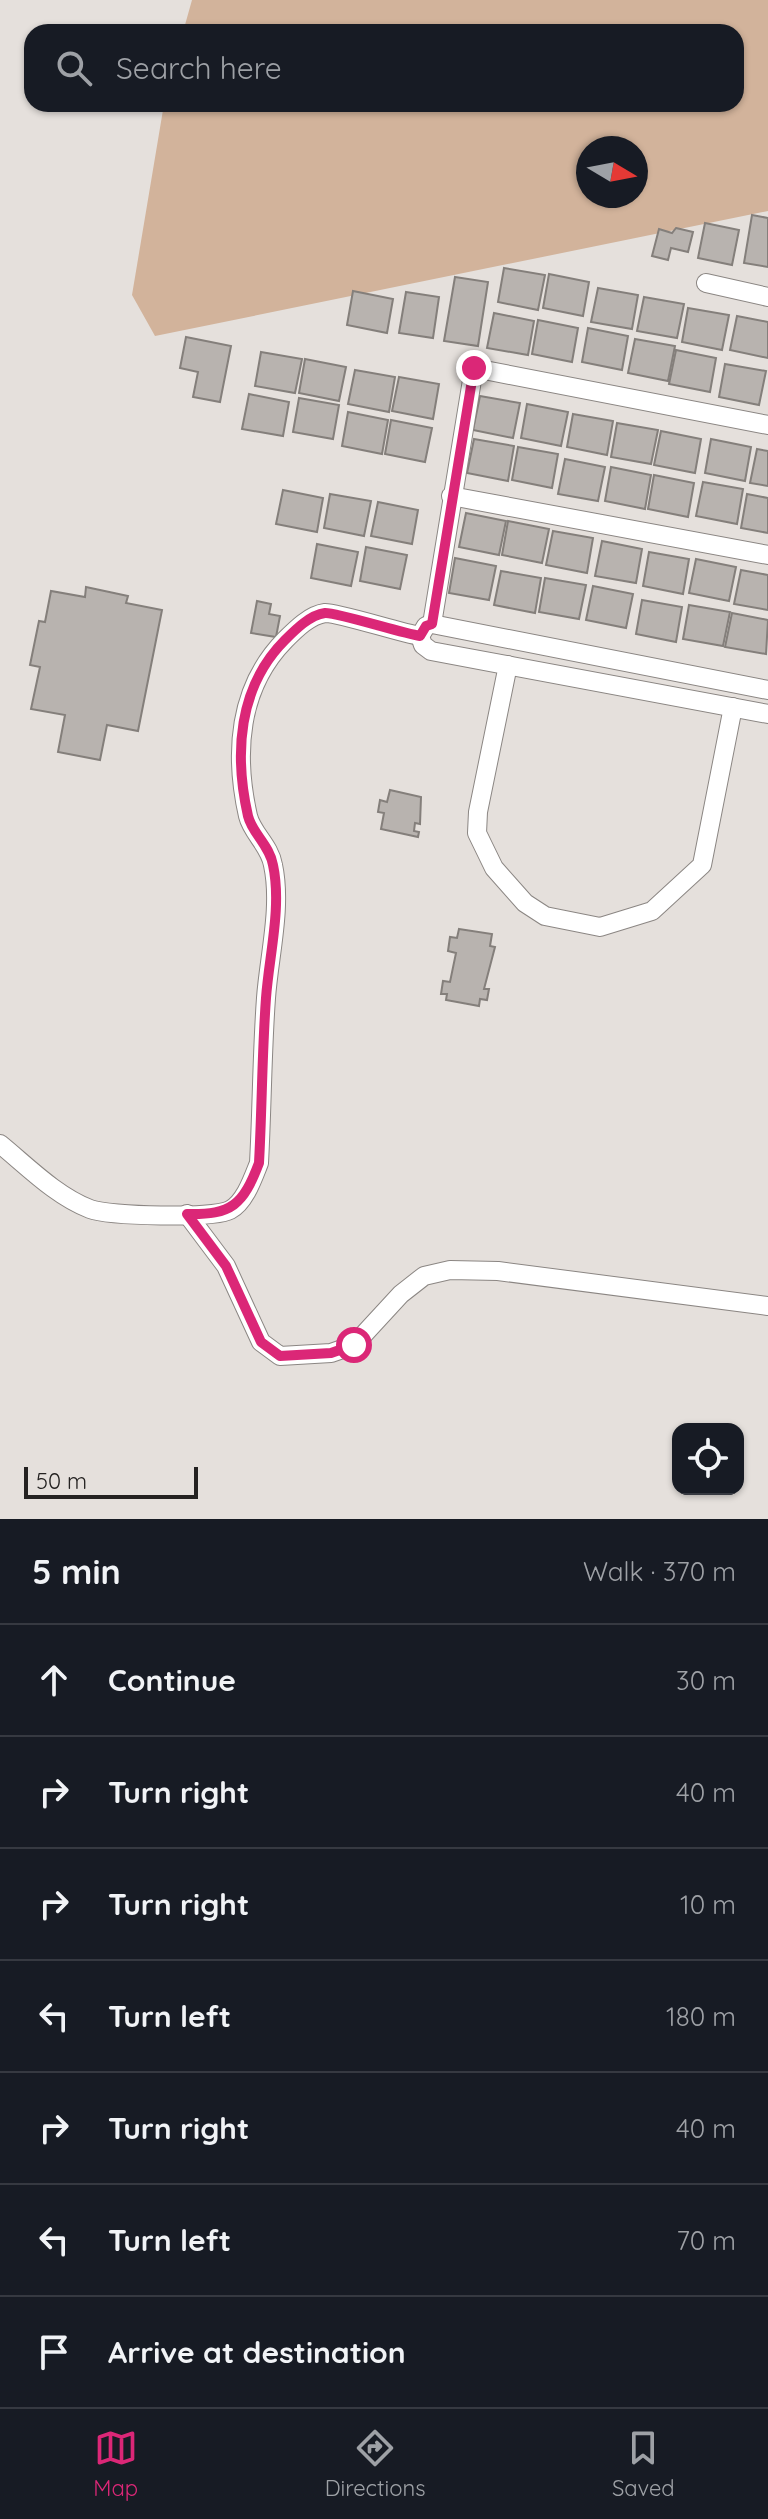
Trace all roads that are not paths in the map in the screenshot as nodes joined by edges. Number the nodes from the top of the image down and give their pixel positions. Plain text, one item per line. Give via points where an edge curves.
1 (706, 283) dead end
2 (768, 297) edge
3 (768, 425) edge
4 (451, 496) junction
5 (768, 555) edge
6 (426, 630) junction
7 (508, 665) junction
8 (768, 690) edge
9 (733, 707) junction
10 (768, 714) edge
11 (0, 1144) edge
12 (187, 1214) junction
13 (768, 1306) edge

1 - 2 street
3 - 4 street via 474,368
4 - 5 street
4 - 6 street
6 - 7 street via 423,645 431,651
6 - 8 street
6 - 12 street via 326,613 295,630 258,675 244,714 239,756 249,821 273,864 275,908 259,1163 232,1209
7 - 9 street
7 - 9 street via 477,833 494,868 515,894 545,916 571,924 600,927 652,911 702,865
9 - 10 street
11 - 12 street via 58,1191 91,1209
12 - 13 street via 226,1266 261,1342 280,1356 331,1353 354,1345 412,1285 450,1270

